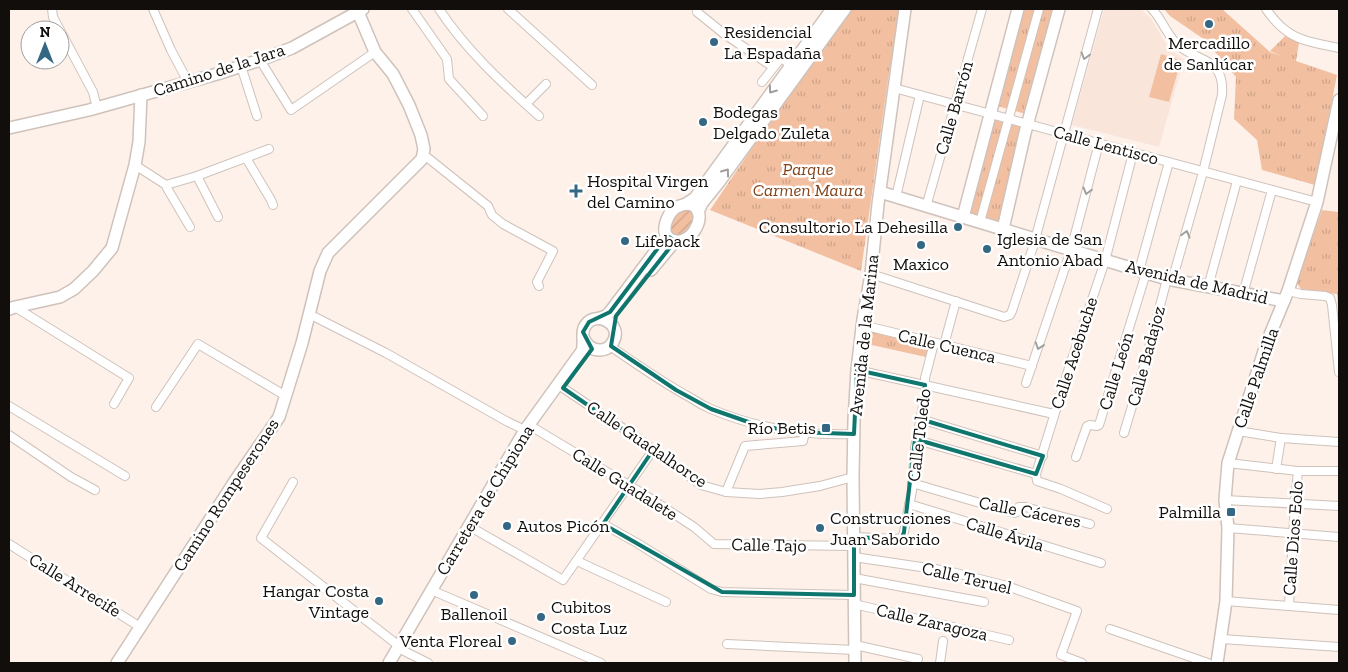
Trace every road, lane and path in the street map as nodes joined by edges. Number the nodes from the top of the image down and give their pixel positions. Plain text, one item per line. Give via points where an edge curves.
1 (52, 9) edge
2 (153, 9) edge
3 (412, 9) edge
4 (439, 9) edge
5 (508, 9) edge
6 (832, 9) edge
7 (845, 9) edge
8 (905, 9) edge
9 (982, 9) edge
10 (1018, 9) edge
11 (1039, 9) edge
12 (1059, 9) edge
13 (1098, 9) edge
14 (1152, 9) edge
15 (1266, 9) edge
16 (361, 11) edge
17 (697, 12) dead end
18 (1339, 48) edge
19 (375, 52) junction
20 (260, 60) junction
21 (791, 65) junction
22 (241, 66) junction
23 (773, 67) junction
24 (188, 82) junction
25 (762, 82) dead end
26 (546, 84) dead end
27 (592, 85) dead end
28 (894, 88) junction
29 (141, 95) junction
30 (920, 95) junction
31 (1339, 100) edge
32 (526, 104) junction
33 (955, 104) junction
34 (97, 108) junction
35 (991, 114) junction
36 (257, 116) dead end
37 (483, 116) dead end
38 (538, 116) dead end
39 (1008, 119) junction
40 (1028, 124) junction
41 (9, 128) edge
42 (1064, 134) junction
43 (1099, 143) junction
44 (269, 150) dead end
45 (1133, 153) junction
46 (422, 154) junction
47 (246, 158) junction
48 (1168, 162) junction
49 (135, 165) junction
50 (1203, 172) junction
51 (196, 176) junction
52 (1237, 181) junction
53 (166, 185) junction
54 (1272, 190) junction
55 (880, 192) junction
56 (896, 197) junction
57 (1317, 202) junction
58 (686, 204) junction
59 (273, 205) dead end
60 (926, 206) junction
61 (698, 212) junction
62 (218, 217) dead end
63 (963, 217) junction
64 (980, 222) junction
65 (190, 227) dead end
66 (1003, 229) junction
67 (671, 239) junction
68 (1035, 239) junction
69 (1071, 250) junction
70 (1105, 261) junction
71 (1142, 272) junction
72 (870, 274) junction
73 (1170, 280) junction
74 (539, 286) dead end
75 (1208, 287) junction
76 (1243, 294) junction
77 (1286, 296) junction
78 (956, 301) junction
79 (12, 308) edge
80 (309, 314) junction
81 (600, 318) junction
82 (862, 325) junction
83 (613, 327) junction
84 (584, 339) junction
85 (934, 342) junction
86 (944, 345) junction
87 (610, 346) junction
88 (597, 350) junction
89 (1032, 366) junction
90 (857, 370) junction
91 (1339, 372) edge
92 (1026, 383) dead end
93 (925, 384) junction
94 (562, 388) junction
95 (286, 396) junction
96 (114, 404) dead end
97 (9, 406) edge
98 (156, 407) dead end
99 (1054, 414) junction
100 (920, 419) junction
101 (530, 429) junction
102 (1238, 431) junction
103 (805, 432) junction
104 (1124, 433) dead end
105 (854, 434) junction
106 (9, 435) edge
107 (1280, 438) junction
108 (917, 440) junction
109 (1339, 442) edge
110 (653, 450) junction
111 (1043, 456) junction
112 (1076, 457) dead end
113 (1228, 463) junction
114 (1276, 469) junction
115 (1298, 471) junction
116 (1339, 471) edge
117 (1036, 474) junction
118 (125, 476) dead end
119 (853, 477) junction
120 (293, 482) dead end
121 (912, 483) junction
122 (629, 485) junction
123 (95, 490) dead end
124 (726, 492) junction
125 (1225, 500) junction
126 (1295, 503) junction
127 (909, 504) junction
128 (1339, 506) edge
129 (1107, 509) dead end
130 (603, 524) junction
131 (1090, 524) dead end
132 (1228, 528) junction
133 (474, 529) junction
134 (1293, 534) junction
135 (1339, 538) edge
136 (9, 544) edge
137 (714, 544) joint
138 (854, 547) junction
139 (577, 561) junction
140 (1100, 563) dead end
141 (854, 578) junction
142 (438, 593) junction
143 (854, 599) junction
144 (1226, 601) junction
145 (666, 602) dead end
146 (984, 602) dead end
147 (1289, 606) junction
148 (1339, 610) edge
149 (140, 627) junction
150 (1110, 629) dead end
151 (1222, 639) junction
152 (1009, 640) dead end
153 (943, 641) dead end
154 (727, 644) dead end
155 (1339, 647) edge
156 (402, 648) junction
157 (855, 648) junction
158 (918, 659) dead end
159 (117, 663) edge
160 (389, 663) edge
161 (397, 663) edge
162 (428, 663) edge
163 (601, 663) edge
164 (855, 663) edge
165 (940, 663) edge
166 (1082, 663) edge
167 (1208, 663) edge
168 (1217, 663) edge

1 - 34 street via 53,17 93,92
2 - 24 street
3 - 37 street via 446,59 449,79
4 - 32 street via 476,56
5 - 27 street
6 - 21 street
61 -> 7 street
8 - 28 street, Avenida de la Marina
9 - 33 street, Calle Barrón
10 - 35 street
11 - 39 street
12 - 40 street
13 -> 42 street
14 - 50 street, Calle Badajoz via 1177,45 1209,61 1221,80 1222,95
15 - 18 street via 1285,30 1305,41
16 - 19 street
16 - 20 street, Camino de la Jara via 292,48
17 - 23 street
19 - 20 street via 291,110
19 - 46 street via 393,74 409,105 421,135
20 - 22 street, Camino de la Jara
21 - 23 street via 781,58
21 -> 58 street via 695,198
22 - 24 street, Camino de la Jara
22 - 36 street
23 - 25 street
24 - 29 street, Camino de la Jara
26 - 32 street
28 - 30 street, Calle Lentisco
28 - 55 street, Avenida de la Marina
29 - 34 street, Camino de la Jara
29 - 49 street
30 - 33 street, Calle Lentisco
30 - 56 street
31 - 57 street, Calle Palmilla
32 - 38 street
33 - 35 street, Calle Lentisco
33 - 60 street, Calle Barrón
34 - 41 street, Camino de la Jara
35 - 39 street, Calle Lentisco
35 - 63 street
39 - 40 street, Calle Lentisco
39 - 64 street
40 - 42 street, Calle Lentisco
40 - 66 street
42 - 43 street, Calle Lentisco
42 - 68 street
43 - 45 street, Calle Lentisco
43 -> 69 street
44 - 47 street
45 - 48 street, Calle Lentisco
45 - 70 street, Calle Acebuche
46 - 74 street via 488,206 492,215 503,224 553,251
46 - 80 street, Camino Rompeserones via 422,159 328,253
47 - 51 street
47 - 59 street
48 - 50 street, Calle Lentisco
48 - 71 street
49 - 53 street
49 - 79 street via 112,248 93,271 60,297
50 - 52 street, Calle Lentisco
73 -> 50 street, Calle Badajoz
51 - 53 street
51 - 62 street
52 - 54 street, Calle Lentisco
52 - 75 street
53 - 65 street
54 - 57 street, Calle Lentisco
54 - 76 street
55 - 56 street, Avenida de Madrid
55 - 72 street, Avenida de la Marina
56 - 60 street, Avenida de Madrid
57 - 77 street, Calle Palmilla
58 - 61 street via 694,206
58 - 67 street via 675,208 666,220 665,231
60 - 63 street, Avenida de Madrid
61 - 67 street via 699,220 690,237 681,241
63 - 64 street, Avenida de Madrid
64 - 66 street, Avenida de Madrid
66 - 68 street, Avenida de Madrid
67 - 81 street via 610,312
67 - 83 street via 616,316
68 - 69 street, Avenida de Madrid
68 - 78 street via 1010,315 1004,317
69 - 70 street, Avenida de Madrid
69 -> 89 street
70 - 71 street, Avenida de Madrid
70 - 99 street, Calle Acebuche
71 - 73 street, Avenida de Madrid
71 - 112 street, Calle León via 1099,425 1088,426
72 - 78 street
72 - 82 street, Avenida de la Marina
73 - 75 street, Avenida de Madrid
73 - 104 street, Calle Badajoz
75 - 76 street, Avenida de Madrid
76 - 77 street, Avenida de Madrid
77 - 91 street via 1301,294 1330,298
77 - 102 street, Calle Palmilla via 1266,342
78 - 86 street
79 - 96 street via 129,378
80 - 95 street, Camino Rompeserones
80 - 101 street, Calle Guadalete via 508,422
81 - 83 street via 608,320
81 - 84 street via 586,325
82 - 85 street, Calle Cuenca
82 - 90 street, Avenida de la Marina
83 - 87 street via 615,335
84 - 88 street
84 - 101 street, Carretera de Chipiona via 582,351
85 - 86 street, Calle Cuenca
85 - 93 street, Calle Toledo
86 - 89 street, Calle Cuenca
87 - 88 street
87 - 103 street via 711,409 754,424
88 - 94 street, Carretera de Chipiona via 588,354
89 - 92 street
90 - 93 street
90 - 105 street, Avenida de la Marina
93 - 99 street
93 - 100 street, Calle Toledo
94 - 101 street, Carretera de Chipiona
94 - 110 street, Calle Guadalhorce
95 - 98 street via 198,344
95 - 149 street, Camino Rompeserones via 279,417
97 - 118 street
99 - 111 street, Calle Acebuche
100 - 108 street, Calle Toledo
100 - 111 street
101 - 122 street, Calle Guadalete
101 - 133 street, Carretera de Chipiona
101 - 156 street, Carretera de Chipiona via 476,513
102 - 107 street
102 - 113 street, Calle Palmilla
103 - 105 street
103 - 124 street via 803,442 745,446
105 - 119 street, Avenida de la Marina
106 - 123 street
107 - 109 street
107 - 114 street
108 - 117 street
108 - 121 street, Calle Toledo
110 - 122 street
110 - 124 street, Calle Guadalhorce via 701,485
111 - 117 street, Calle Acebuche
113 - 114 street
113 - 125 street, Calle Palmilla
114 - 115 street
115 - 116 street
115 - 126 street, Calle Dios Eolo
117 - 129 street via 1037,480
119 - 124 street, Calle Guadalhorce via 782,492
119 - 138 street, Avenida de la Marina
120 - 156 street via 261,538
121 - 127 street, Calle Toledo
121 - 131 street, Calle Cáceres via 1014,513 1019,507 1025,507
122 - 130 street
122 - 137 street, Calle Guadalete via 694,527
125 - 126 street
125 - 132 street, Calle Palmilla
126 - 128 street
126 - 134 street, Calle Dios Eolo
127 - 138 street, Calle Toledo via 902,538
127 - 140 street, Calle Ávila
130 - 139 street
130 - 143 street, Calle Zaragoza via 722,592
132 - 134 street
132 - 144 street, Calle Palmilla
133 - 139 street via 563,580
133 - 142 street, Carretera de Chipiona
134 - 135 street
134 - 147 street, Calle Dios Eolo
136 - 149 street, Calle Arrecife
137 - 138 street, Calle Tajo
138 - 141 street, Avenida de la Marina
138 - 166 street, Calle Teruel via 1007,586 1078,611 1061,655
139 - 145 street
141 - 143 street, Avenida de la Marina
141 - 146 street
142 - 156 street, Carretera de Chipiona
142 - 163 street
143 - 152 street, Calle Zaragoza
143 - 157 street, Avenida de la Marina
144 - 147 street
144 - 151 street, Calle Palmilla
147 - 148 street
149 - 159 street, Camino Rompeserones
150 - 167 street
151 - 155 street
151 - 168 street, Calle Palmilla
153 - 165 street
154 - 157 street
156 - 160 street, Carretera de Chipiona
156 - 161 street, Carretera de Chipiona
156 - 162 street
157 - 158 street
157 - 164 street, Avenida de la Marina

